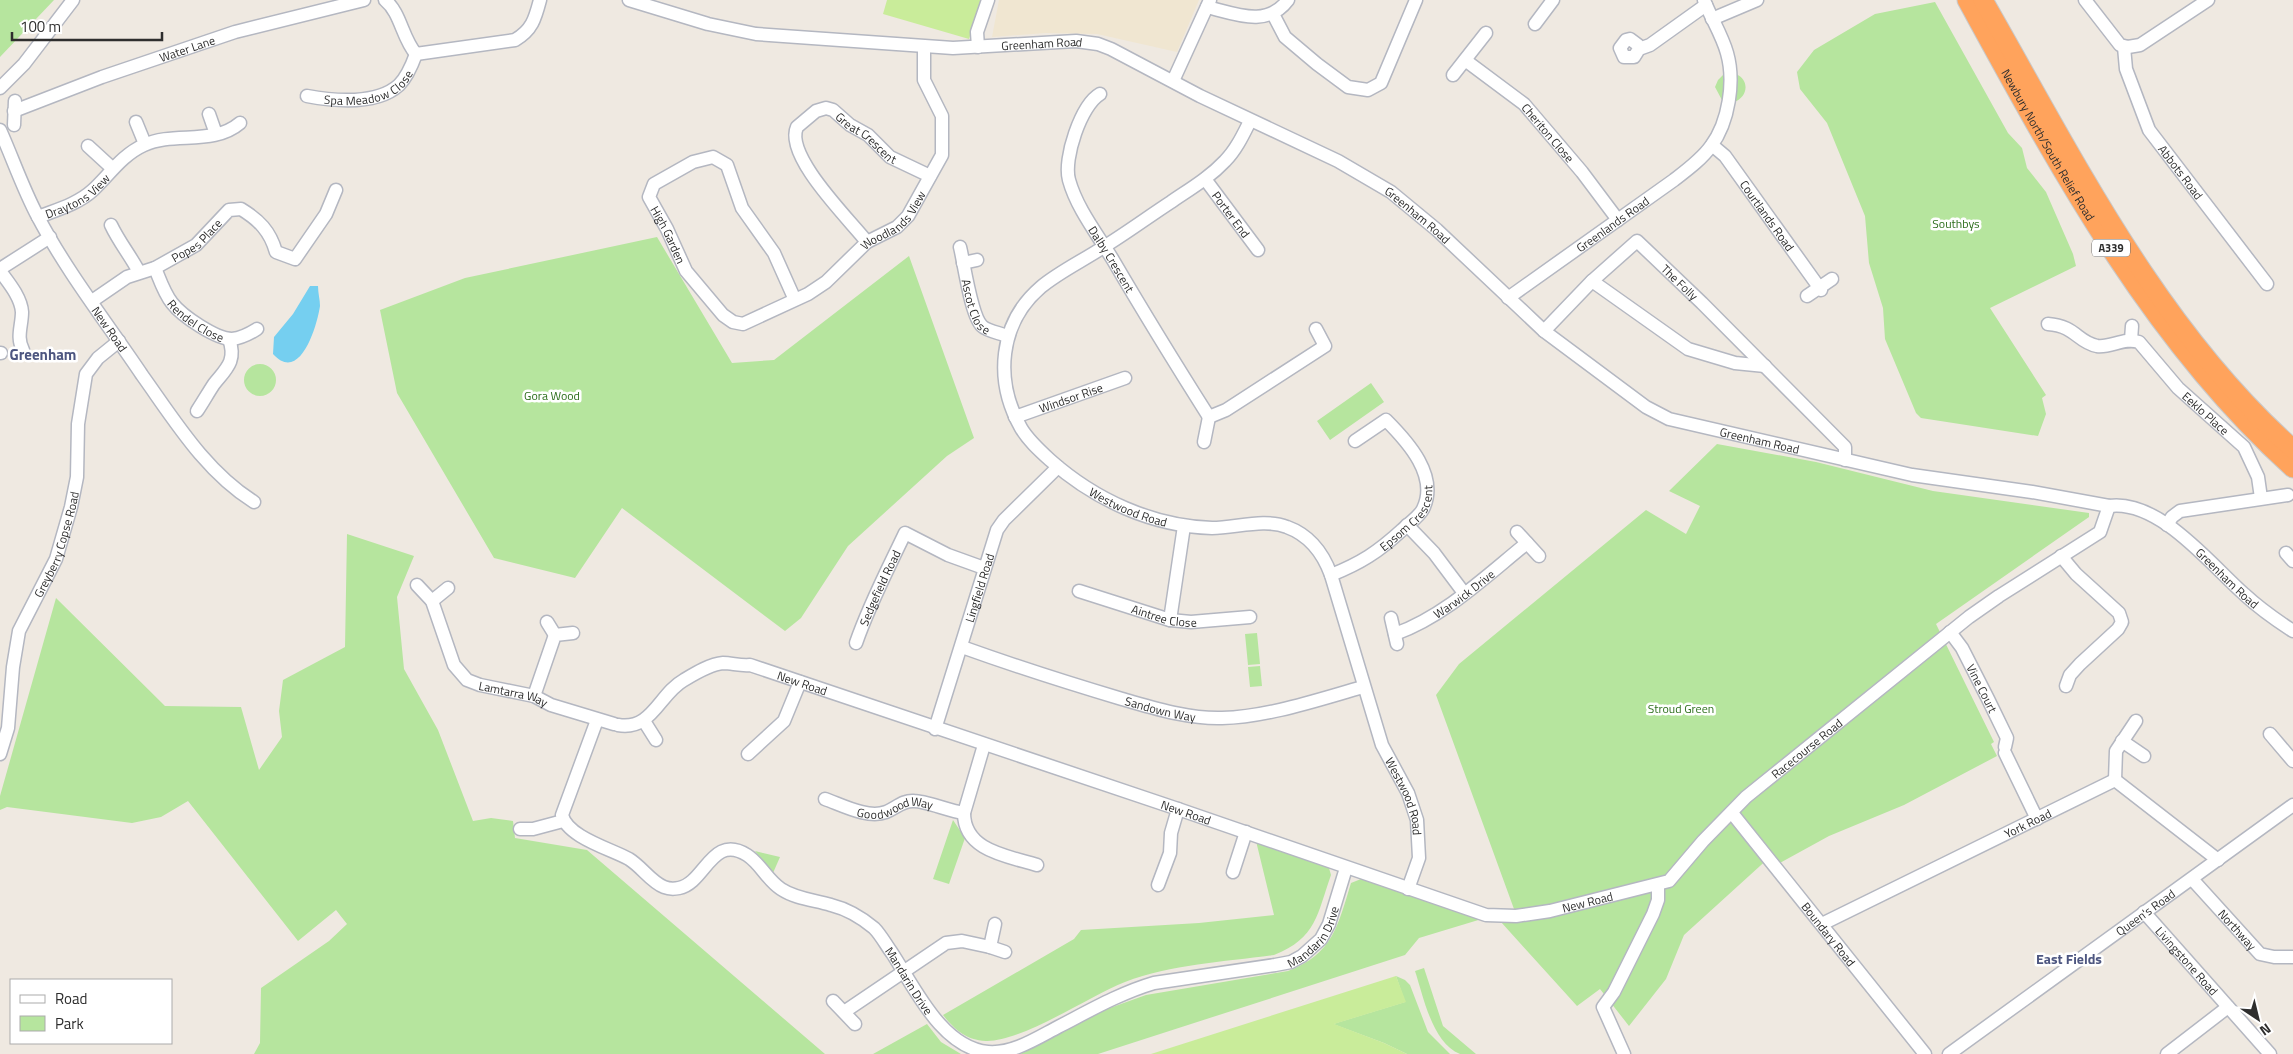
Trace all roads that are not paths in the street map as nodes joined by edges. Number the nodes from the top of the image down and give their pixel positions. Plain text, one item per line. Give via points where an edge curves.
1 (73, 0) edge
2 (364, 0) edge
3 (385, 0) edge
4 (540, 0) edge
5 (629, 0) edge
6 (988, 0) edge
7 (1288, 0) edge
8 (1416, 0) edge
9 (1553, 0) edge
10 (1757, 0) edge
11 (1967, 0) edge
12 (1983, 0) edge
13 (2085, 0) edge
14 (2208, 0) edge
15 (1209, 3) edge
16 (1705, 3) edge
17 (1273, 14) junction
18 (1712, 19) junction
19 (1535, 24) dead end
20 (1486, 33) dead end
21 (2124, 46) junction
22 (924, 47) junction
23 (978, 47) junction
24 (1639, 49) dead end
25 (416, 54) junction
26 (1465, 60) junction
27 (1453, 75) dead end
28 (1173, 81) junction
29 (0, 88) edge
30 (1100, 94) dead end
31 (307, 96) dead end
32 (209, 114) dead end
33 (1250, 121) junction
34 (136, 122) dead end
35 (240, 123) dead end
36 (14, 125) dead end
37 (1, 134) edge
38 (216, 134) junction
39 (145, 144) junction
40 (1712, 145) junction
41 (88, 146) dead end
42 (112, 168) junction
43 (930, 176) junction
44 (1205, 179) junction
45 (336, 190) dead end
46 (38, 218) junction
47 (1618, 220) junction
48 (111, 225) dead end
49 (50, 237) junction
50 (867, 242) junction
51 (1105, 246) junction
52 (960, 247) dead end
53 (1258, 250) dead end
54 (977, 260) dead end
55 (963, 263) junction
56 (155, 268) junction
57 (0, 270) edge
58 (139, 272) junction
59 (1832, 280) dead end
60 (1592, 281) junction
61 (2267, 284) dead end
62 (1820, 289) junction
63 (1807, 296) dead end
64 (1508, 298) junction
65 (795, 300) junction
66 (92, 301) junction
67 (733, 322) joint
68 (2048, 324) dead end
69 (2132, 326) dead end
70 (257, 329) dead end
71 (1316, 329) dead end
72 (1544, 331) junction
73 (1007, 336) junction
74 (229, 339) junction
75 (2131, 340) junction
76 (119, 341) junction
77 (23, 350) dead end
78 (1765, 366) junction
79 (1125, 378) dead end
80 (197, 411) dead end
81 (1015, 417) junction
82 (1208, 417) junction
83 (1355, 441) dead end
84 (1204, 442) dead end
85 (2293, 449) edge
86 (1846, 460) junction
87 (1058, 467) junction
88 (2293, 468) edge
89 (2288, 495) dead end
90 (2261, 498) junction
91 (254, 502) dead end
92 (2109, 506) junction
93 (2167, 524) junction
94 (1407, 525) junction
95 (1184, 526) junction
96 (1517, 532) dead end
97 (1527, 543) junction
98 (1539, 556) dead end
99 (2061, 556) junction
100 (984, 568) junction
101 (1331, 575) junction
102 (416, 585) dead end
103 (448, 588) dead end
104 (1079, 591) dead end
105 (1464, 594) junction
106 (432, 601) junction
107 (1250, 617) dead end
108 (1391, 618) dead end
109 (1170, 620) junction
110 (547, 622) dead end
111 (2292, 627) edge
112 (1950, 632) junction
113 (573, 633) dead end
114 (555, 635) junction
115 (856, 644) dead end
116 (962, 647) junction
117 (800, 682) junction
118 (2066, 686) dead end
119 (1363, 687) junction
120 (534, 696) junction
121 (597, 720) junction
122 (644, 721) junction
123 (2136, 721) dead end
124 (935, 729) junction
125 (2270, 734) dead end
126 (656, 740) dead end
127 (2122, 741) junction
128 (984, 745) junction
129 (0, 754) edge
130 (748, 754) dead end
131 (2144, 756) dead end
132 (2293, 761) edge
133 (2115, 780) junction
134 (825, 799) dead end
135 (2293, 805) edge
136 (1178, 809) junction
137 (964, 813) junction
138 (1732, 813) junction
139 (2037, 819) junction
140 (563, 821) junction
141 (520, 829) dead end
142 (1246, 832) junction
143 (2218, 860) junction
144 (1037, 865) dead end
145 (1346, 868) junction
146 (1233, 872) dead end
147 (2192, 879) junction
148 (1658, 885) junction
149 (1158, 886) dead end
150 (1408, 889) junction
151 (2144, 912) junction
152 (995, 924) dead end
153 (1822, 924) junction
154 (990, 947) junction
155 (1005, 952) dead end
156 (2293, 957) edge
157 (903, 970) junction
158 (833, 1001) dead end
159 (2228, 1007) junction
160 (844, 1012) junction
161 (855, 1024) dead end
162 (1624, 1054) edge
163 (1925, 1054) edge
164 (1949, 1054) edge
165 (2168, 1054) edge
166 (2270, 1054) edge

1 - 29 street via 36,50
2 - 36 street, Water Lane via 235,32 14,106
3 - 25 street via 392,6 407,44
4 - 25 street via 533,24 515,40
5 - 22 street, Greenham Road via 708,24 756,34
6 - 23 street via 977,32
7 - 17 street
8 - 17 street via 1381,83 1368,90 1348,88 1317,64 1285,37
9 - 19 street
10 - 18 street
11 - 88 highway, Newbury North/South Relief Road / A339 via 2090,214 2141,294 2216,390
12 - 85 highway, Newbury North/South Relief Road / A339 via 2096,198 2148,280 2209,360
13 - 21 street via 2117,43
14 - 21 street via 2140,45
15 - 17 street via 1250,18
15 - 28 street
16 - 18 street
16 - 24 street via 1650,45
18 - 40 street via 1727,51 1730,75 1728,103
20 - 26 street
21 - 61 street, Abbots Road via 2126,69 2149,130
22 - 23 street, Greenham Road
22 - 43 street, Woodlands View via 924,80 942,116 943,133 942,155
23 - 28 street, Greenham Road via 1076,42 1098,44
25 - 31 street, Spa Meadow Close via 411,69 398,86 374,98
26 - 27 street
26 - 47 street, Cheriton Close via 1524,104
28 - 33 street, Greenham Road
30 - 51 street, Dalby Crescent via 1093,98 1076,129 1069,152 1068,179
32 - 38 street
33 - 44 street, Westwood Road via 1230,156
33 - 64 street, Greenham Road via 1329,156 1391,192 1437,230
34 - 39 street
35 - 38 street, Draytons View
37 - 46 street, New Road
38 - 39 street, Draytons View via 176,137
39 - 42 street, Draytons View
40 - 47 street, Greenlands Road via 1688,169
40 - 62 street, Courtlands Road via 1724,156
41 - 42 street, Draytons View
42 - 46 street, Draytons View via 92,191
43 - 50 street, Woodlands View via 908,216 893,230
43 - 50 street, Great Crescent via 890,157 868,135 833,110 816,111 797,127 796,145 815,182
44 - 51 street, Westwood Road
44 - 53 street, Porter End
45 - 56 street, Popes Place via 326,214 295,259 276,252 272,239 258,220 241,208 229,210 196,245
46 - 49 street, New Road
47 - 64 street, Greenlands Road
48 - 58 street
49 - 57 street
49 - 66 street, New Road
50 - 65 street, Woodlands View via 826,282
51 - 73 street, Westwood Road via 1035,293 1014,320
51 - 82 street, Dalby Crescent
52 - 55 street, Ascot Close
54 - 55 street, Ascot Close
55 - 73 street, Ascot Close via 971,300 982,326
56 - 58 street, Popes Place
56 - 74 street, Rendel Close via 164,290 182,314 198,326
57 - 77 street via 22,310 18,341
58 - 66 street, Popes Place
59 - 62 street
60 - 72 street, The Folly
60 - 78 street via 1688,350 1735,363
60 - 78 street, The Folly via 1637,242
62 - 63 street
64 - 72 street, Greenham Road
65 - 67 street, Woodlands View via 749,323
65 - 67 street, High Garden via 774,253 742,208 727,165 713,157 693,162 654,184 649,197 668,229 686,271 723,316
66 - 76 street, New Road
68 - 75 street via 2070,328 2094,345
69 - 75 street
70 - 74 street, Rendel Close via 243,337
71 - 82 street via 1325,346 1226,410
72 - 86 street, Greenham Road via 1646,407 1669,419
73 - 81 street, Westwood Road via 1004,382
74 - 80 street via 232,347 226,372
75 - 90 street, Eeklo Place via 2139,342 2178,388 2244,447 2258,477
76 - 91 street, New Road via 197,452 237,491
76 - 129 street, Greyberry Copse Road via 98,358 86,374 78,424 77,477 71,507 56,559 19,631 8,728
78 - 86 street, The Folly via 1845,447
79 - 81 street, Windsor Rise
81 - 87 street, Westwood Road via 1032,443
82 - 84 street
83 - 94 street, Epsom Crescent via 1386,420 1423,468 1427,495 1423,510
86 - 92 street, Greenham Road via 1935,479
87 - 95 street, Westwood Road via 1102,497 1141,515
87 - 100 street, Lingfield Road via 1004,520
89 - 90 street
90 - 93 street via 2180,511
92 - 93 street, Greenham Road via 2136,510
92 - 99 street, Racecourse Road via 2100,532
93 - 111 street, Greenham Road via 2245,595
94 - 101 street, Epsom Crescent via 1368,559
94 - 105 street via 1434,553
95 - 101 street, Westwood Road via 1285,526 1312,543 1326,561
95 - 109 street
96 - 97 street
97 - 98 street
97 - 105 street, Warwick Drive
99 - 112 street, Racecourse Road
99 - 118 street via 2119,613 2122,622 2070,675
100 - 115 street, Sedgefield Road via 948,555 906,528 868,609
100 - 116 street, Lingfield Road
101 - 119 street, Westwood Road
102 - 106 street, Lamtarra Way
103 - 106 street
104 - 109 street, Aintree Close
105 - 108 street, Warwick Drive via 1396,639
106 - 120 street, Lamtarra Way via 446,648 460,674 480,685
107 - 109 street, Aintree Close via 1191,622
110 - 114 street
112 - 138 street, Racecourse Road via 1746,798
112 - 139 street, Vine Court via 1962,648 2007,738 2005,750
113 - 114 street
114 - 120 street
116 - 119 street, Sandown Way via 1096,692 1202,717 1250,715
116 - 124 street, Lingfield Road
117 - 122 street, New Road via 750,665 718,664 672,687
117 - 124 street, New Road
117 - 130 street via 784,721
119 - 150 street, Westwood Road via 1382,745 1408,793 1417,820 1419,858
120 - 121 street, Lamtarra Way
121 - 122 street, Lamtarra Way via 633,725
121 - 140 street via 563,810
122 - 126 street
123 - 127 street
124 - 128 street, New Road
125 - 132 street
127 - 131 street
127 - 133 street via 2116,751
128 - 136 street, New Road
128 - 137 street
133 - 139 street, York Road
133 - 143 street
134 - 137 street, Goodwood Way via 868,813 886,812 901,803 916,800
135 - 143 street, Queen's Road
136 - 142 street, New Road
136 - 149 street via 1171,833 1170,853
137 - 144 street via 969,833 982,847
138 - 148 street, Racecourse Road via 1672,878
138 - 153 street, Boundary Road
139 - 153 street, York Road
140 - 141 street via 533,830
140 - 157 street, Mandarin Drive via 572,830 629,860 665,888 682,887 714,856 737,850 782,890 843,909 875,929
142 - 145 street, New Road
142 - 146 street
143 - 147 street, Queen's Road
145 - 150 street, New Road
145 - 157 street, Mandarin Drive via 1329,924 1321,939 1291,962 1133,989 1022,1046 1009,1049 987,1052 951,1037 940,1027
147 - 151 street, Queen's Road
147 - 156 street, Northway via 2260,954
148 - 150 street, New Road via 1516,916 1486,915
148 - 162 street via 1658,900 1653,914 1614,992 1603,1007
151 - 159 street, Livingstone Road
151 - 164 street, Queen's Road
152 - 154 street
153 - 163 street, Boundary Road
154 - 155 street
154 - 157 street via 954,941
157 - 160 street
158 - 160 street
159 - 165 street
159 - 166 street, Livingstone Road
160 - 161 street

